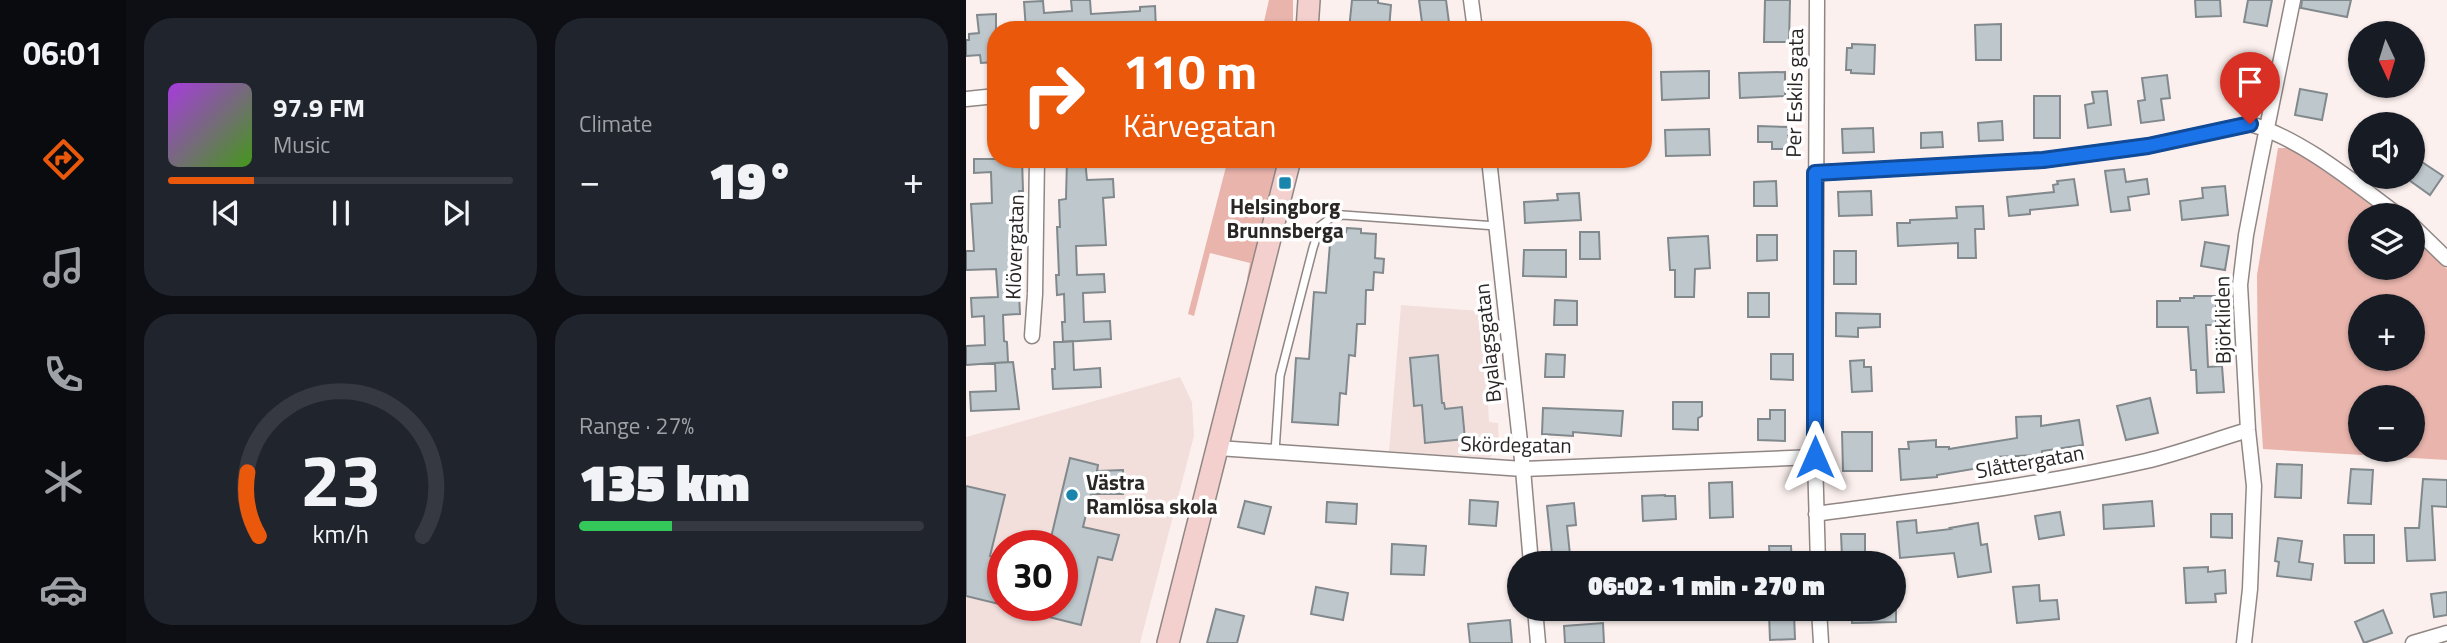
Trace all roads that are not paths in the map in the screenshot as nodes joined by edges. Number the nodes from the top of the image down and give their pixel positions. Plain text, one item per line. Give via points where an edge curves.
1 (1309, 0) edge
2 (1471, 0) edge
3 (1817, 0) edge
4 (2293, 0) edge
5 (1308, 21) edge
6 (1474, 21) edge
7 (987, 97) edge
8 (966, 99) edge
9 (2267, 129) junction
10 (1037, 168) edge
11 (1288, 168) edge
12 (1490, 168) edge
13 (1815, 173) junction
14 (2381, 203) edge
15 (1497, 226) junction
16 (2425, 238) edge
17 (2447, 259) edge
18 (1032, 336) dead end
19 (2248, 430) junction
20 (1218, 448) junction
21 (1275, 452) junction
22 (1815, 457) junction
23 (1523, 469) junction
24 (1816, 514) junction
25 (1530, 551) edge
26 (1817, 551) edge
27 (1536, 621) edge
28 (1820, 621) edge
29 (2447, 633) edge
30 (1168, 643) edge
31 (1538, 643) edge
32 (1821, 643) edge
33 (2244, 643) edge
34 (2413, 643) edge

1 - 5 street
2 - 6 street
3 - 13 street, Per Eskils gata
4 - 9 street, Björkliden
7 - 8 street
9 - 13 street via 2250,124 2148,146 2043,160
9 - 14 street via 2293,141
9 - 19 street, Björkliden via 2240,285
10 - 18 street, Klövergatan
11 - 20 street
12 - 15 street, Byalagsgatan
13 - 22 street, Per Eskils gata
15 - 21 lane via 1343,215 1320,226 1280,376
15 - 23 street, Byalagsgatan
16 - 17 street
19 - 24 street, Slåttergatan via 2149,460 2072,476
19 - 33 street, Björkliden via 2254,508
20 - 21 street, Skördegatan
20 - 30 street
21 - 23 street, Skördegatan
22 - 23 street, Skördegatan
22 - 24 street, Per Eskils gata
23 - 25 street, Byalagsgatan
24 - 26 street, Per Eskils gata
27 - 31 street
28 - 32 street
29 - 34 street

